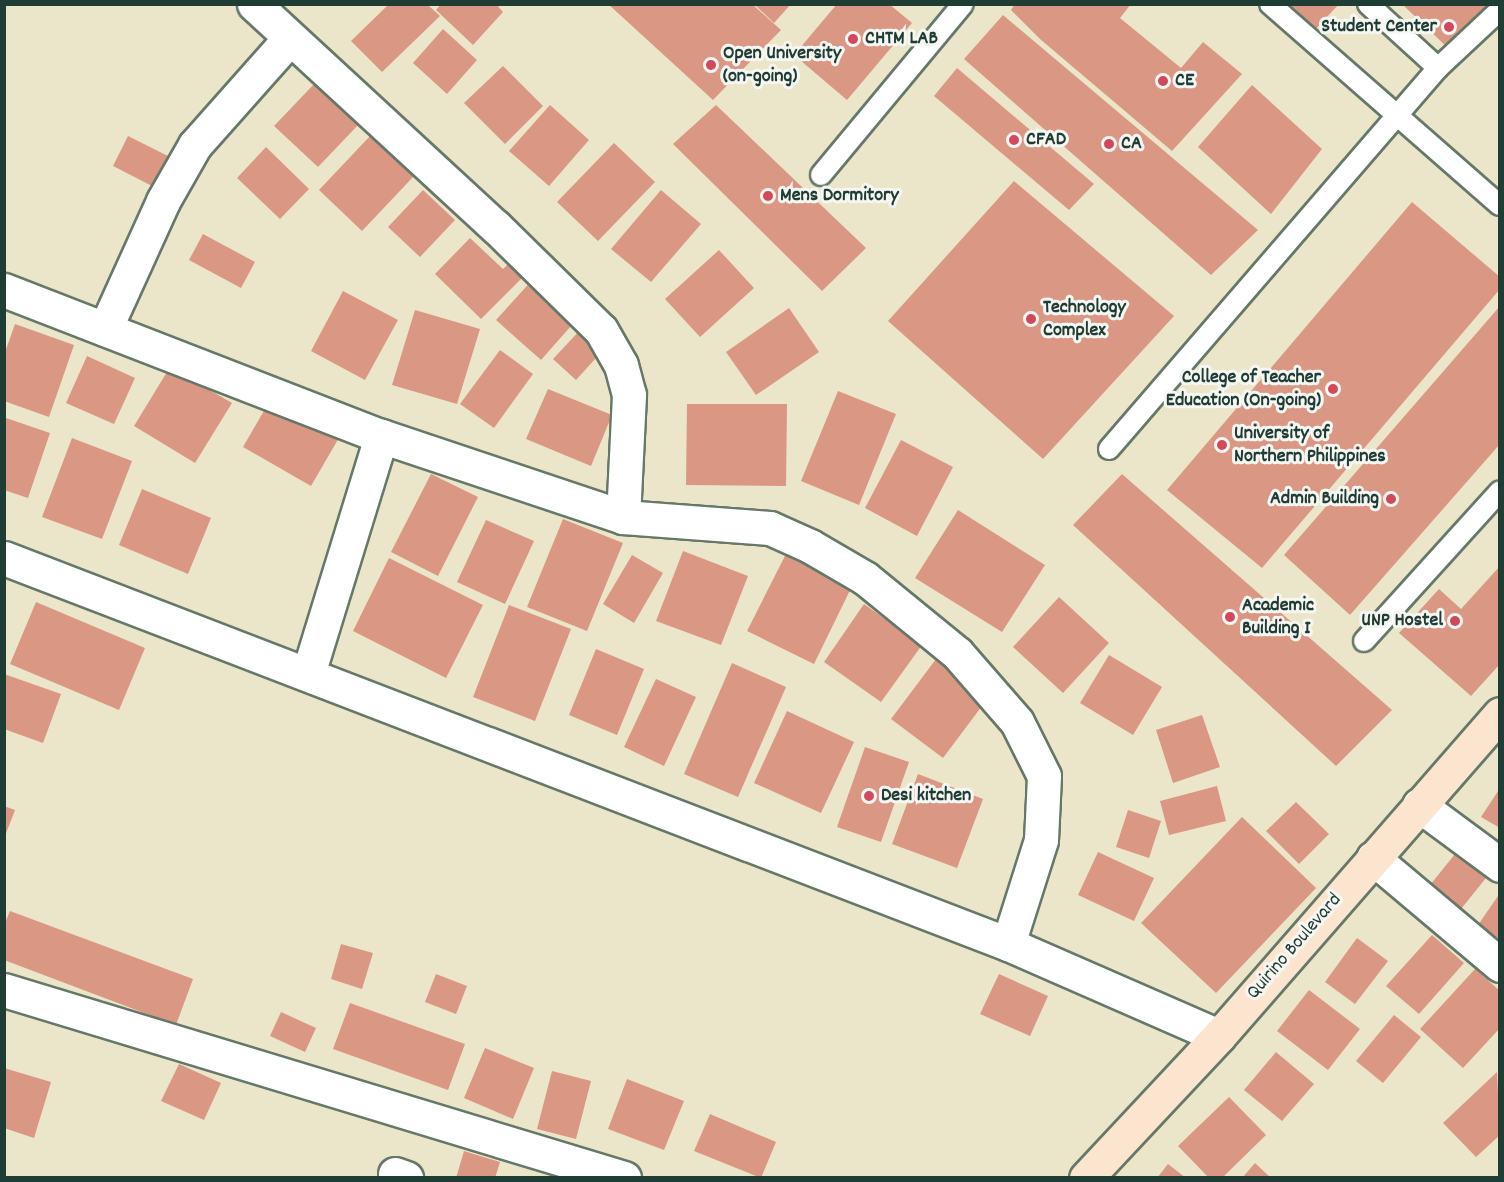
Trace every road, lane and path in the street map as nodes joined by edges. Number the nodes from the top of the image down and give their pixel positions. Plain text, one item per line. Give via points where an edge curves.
1 (254, 4) edge
2 (963, 4) edge
3 (1270, 4) edge
4 (1368, 4) edge
5 (1500, 10) edge
6 (290, 38) junction
7 (1438, 68) junction
8 (1397, 116) junction
9 (821, 175) dead end
10 (1500, 205) edge
11 (4, 290) edge
12 (105, 329) junction
13 (381, 436) junction
14 (1109, 449) dead end
15 (1500, 491) edge
16 (623, 517) junction
17 (4, 558) edge
18 (1364, 641) dead end
19 (308, 674) junction
20 (1500, 714) edge
21 (1419, 806) junction
22 (1373, 858) junction
23 (1500, 865) edge
24 (1008, 944) junction
25 (1500, 965) edge
26 (4, 990) edge
27 (1219, 1036) junction
28 (624, 1178) edge
29 (1086, 1178) edge

1 - 6 street
2 - 9 lane
3 - 8 lane
4 - 7 lane
5 - 7 lane
6 - 12 street via 195,145 163,201
6 - 16 street via 495,226 601,330 621,365 629,395
7 - 8 lane
8 - 10 lane
8 - 14 lane
11 - 12 street
12 - 13 street
13 - 16 street
13 - 19 street
15 - 18 lane
16 - 24 street via 770,528 865,578 957,653 1017,722 1044,776 1041,840
17 - 19 street
19 - 24 street
20 - 21 main road, Quirino Boulevard
21 - 22 main road, Quirino Boulevard
21 - 23 street
22 - 25 street
22 - 27 main road, Quirino Boulevard
24 - 27 street
26 - 28 street
27 - 29 main road, Quirino Boulevard

